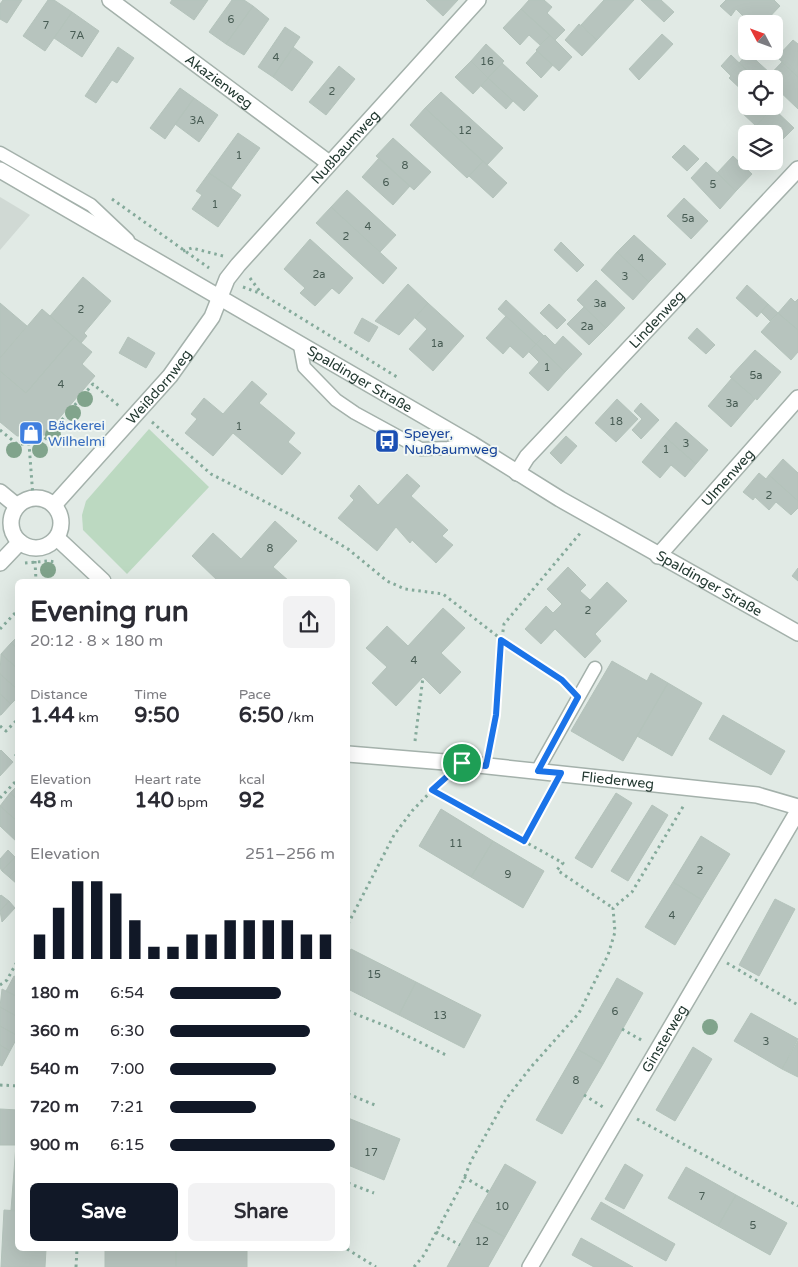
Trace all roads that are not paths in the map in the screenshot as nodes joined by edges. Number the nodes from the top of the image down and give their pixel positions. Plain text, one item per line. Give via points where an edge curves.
1 (110, 0) edge
2 (478, 0) edge
3 (0, 153) edge
4 (329, 163) junction
5 (798, 169) edge
6 (0, 170) edge
7 (140, 252) junction
8 (220, 299) junction
9 (300, 346) junction
10 (798, 398) edge
11 (472, 444) junction
12 (517, 473) junction
13 (0, 492) edge
14 (54, 505) junction
15 (17, 506) junction
16 (56, 538) junction
17 (20, 542) junction
18 (658, 556) junction
19 (0, 563) edge
20 (101, 579) edge
21 (798, 632) edge
22 (595, 668) dead end
23 (350, 754) edge
24 (538, 771) junction
25 (798, 807) edge
26 (798, 811) edge
27 (530, 1267) edge

1 - 4 street, Akazienweg
2 - 4 street, Nußbaumweg
3 - 7 lane via 91,205
4 - 8 street, Nußbaumweg via 238,265 227,279
5 - 12 street, Lindenweg via 527,457
6 - 7 street, Spaldinger Straße
7 - 8 street, Spaldinger Straße
8 - 9 street, Spaldinger Straße
8 - 14 street, Weißdornweg via 212,317 170,376
9 - 11 street, Spaldinger Straße
9 - 11 lane via 304,367 336,400 355,413 421,449
10 - 18 street, Ulmenweg
11 - 12 street, Spaldinger Straße
12 - 18 street, Spaldinger Straße
13 - 15 street
14 - 15 street via 48,500 34,498
14 - 16 street via 61,524
15 - 17 street via 11,525
16 - 17 street via 43,547
16 - 20 street
17 - 19 street
18 - 21 street, Spaldinger Straße
22 - 24 lane
23 - 24 street, Fliederweg
24 - 25 street, Fliederweg via 757,795
26 - 27 street, Ginsterweg

